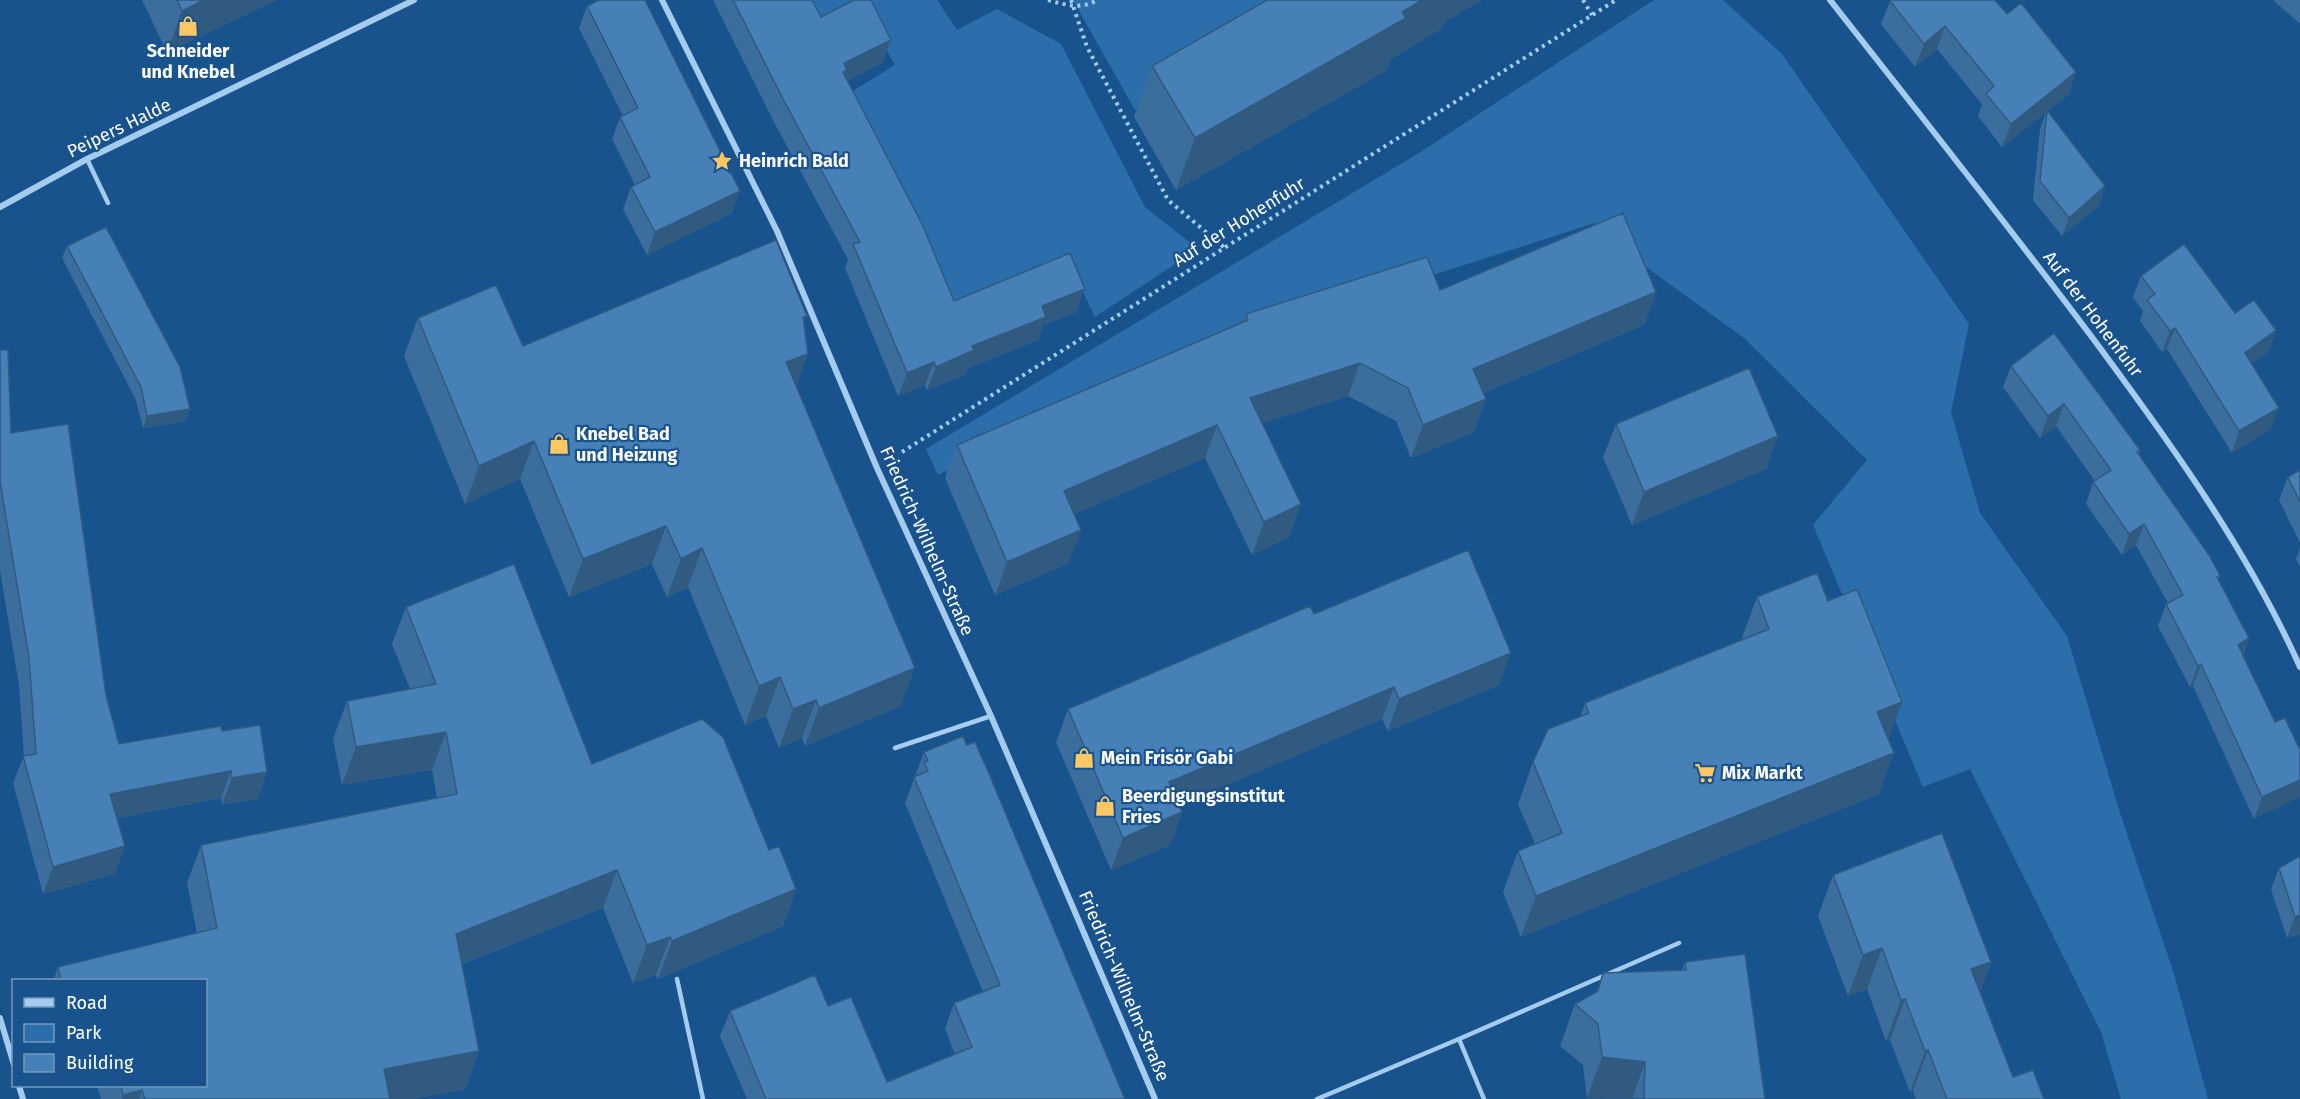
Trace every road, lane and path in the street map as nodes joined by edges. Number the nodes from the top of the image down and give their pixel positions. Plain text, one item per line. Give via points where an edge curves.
1 (414, 0) edge
2 (662, 0) edge
3 (1048, 0) edge
4 (1071, 0) edge
5 (1097, 0) edge
6 (1583, 0) edge
7 (1616, 0) edge
8 (1830, 0) edge
9 (1072, 7) junction
10 (1592, 15) junction
11 (87, 159) junction
12 (108, 203) dead end
13 (0, 207) edge
14 (1226, 249) junction
15 (877, 468) junction
16 (2300, 667) edge
17 (991, 716) junction
18 (895, 748) dead end
19 (1679, 944) dead end
20 (677, 979) dead end
21 (0, 1018) edge
22 (1460, 1039) junction
23 (12, 1058) edge
24 (703, 1099) edge
25 (1155, 1099) edge
26 (1317, 1099) edge
27 (1484, 1099) edge

1 - 11 street, Peipers Halde
2 - 15 street, Friedrich-Wilhelm-Straße via 777,231
3 - 9 path
4 - 9 path
5 - 9 path
6 - 10 path
7 - 10 path, Auf der Hohenfuhr
8 - 16 street, Auf der Hohenfuhr via 2049,279 2146,411 2237,548
9 - 14 path via 1087,47 1168,200
10 - 14 path, Auf der Hohenfuhr
11 - 12 lane
11 - 13 street, Peipers Halde
14 - 15 path, Auf der Hohenfuhr
15 - 17 street, Friedrich-Wilhelm-Straße
17 - 18 lane
17 - 25 street, Friedrich-Wilhelm-Straße
19 - 22 lane
20 - 24 lane
21 - 23 street
22 - 26 lane
22 - 27 lane

